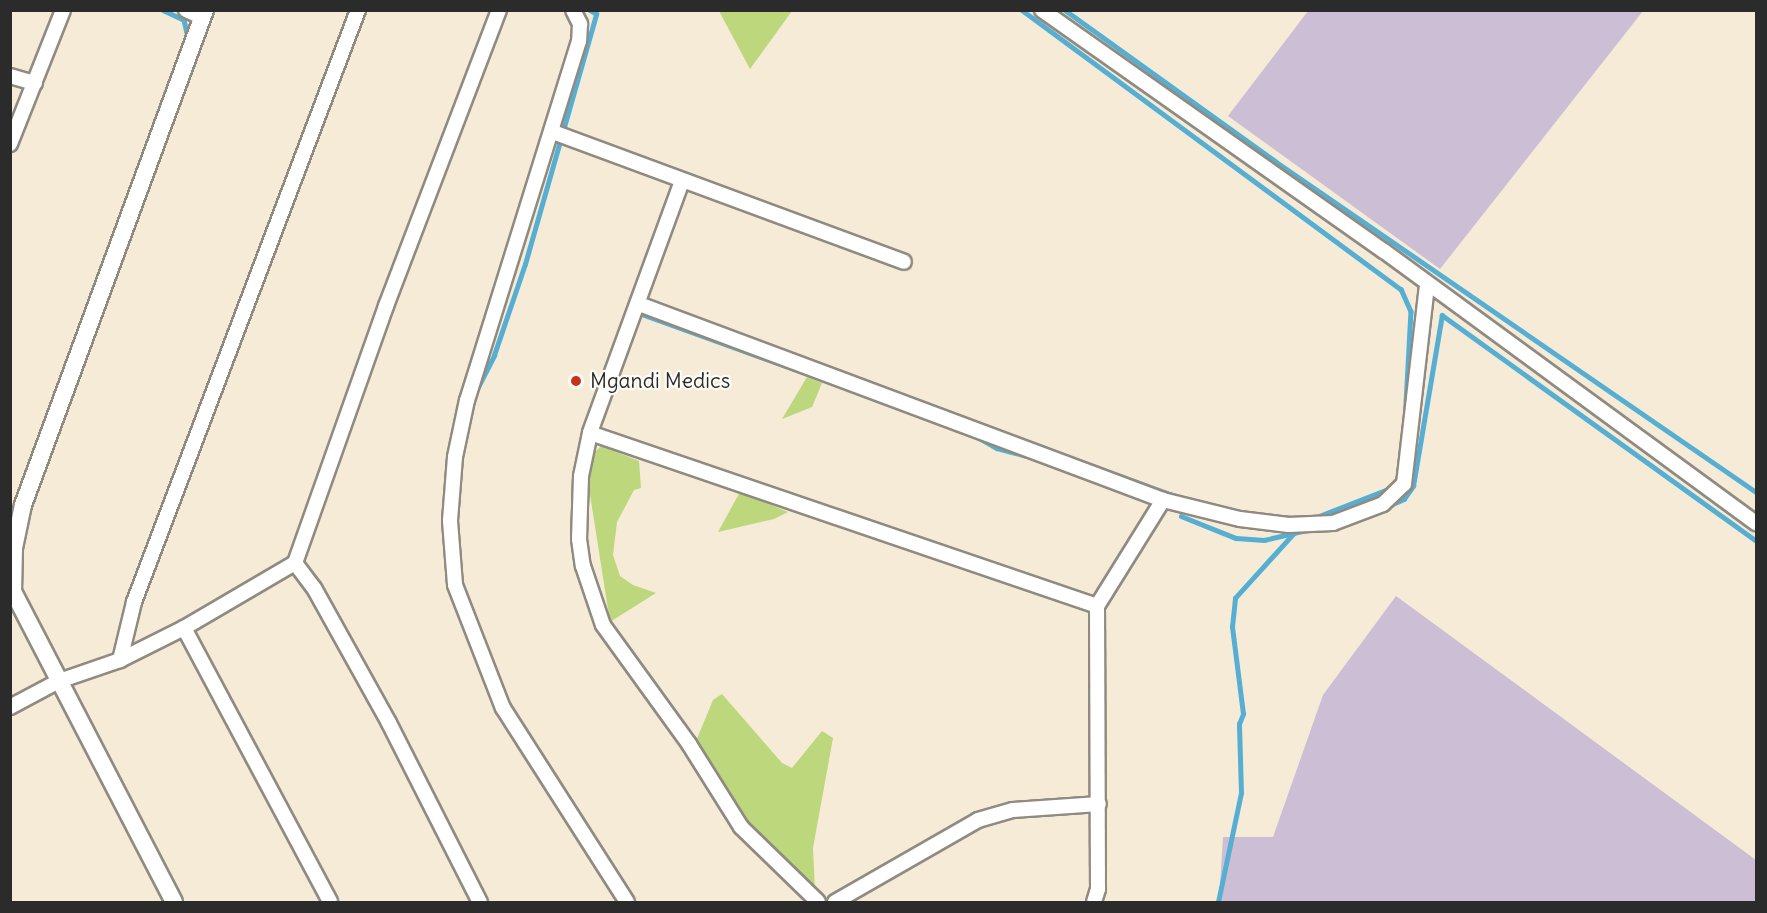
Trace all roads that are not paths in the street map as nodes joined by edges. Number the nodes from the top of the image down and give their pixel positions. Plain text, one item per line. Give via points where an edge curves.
1 (63, 10) edge
2 (358, 10) edge
3 (499, 10) edge
4 (573, 10) edge
5 (1042, 10) edge
6 (198, 13) edge
7 (10, 76) edge
8 (35, 83) junction
9 (553, 132) junction
10 (10, 144) edge
11 (682, 181) junction
12 (904, 262) dead end
13 (1428, 286) junction
14 (639, 304) junction
15 (590, 433) junction
16 (1163, 500) junction
17 (1756, 523) edge
18 (13, 538) edge
19 (295, 563) junction
20 (1097, 606) junction
21 (184, 628) junction
22 (120, 660) junction
23 (59, 681) junction
24 (10, 707) edge
25 (1099, 804) junction
26 (174, 903) edge
27 (330, 903) edge
28 (480, 903) edge
29 (627, 903) edge
30 (818, 903) edge
31 (835, 903) edge
32 (1094, 903) edge

1 - 8 street
2 - 22 street via 134,602
3 - 19 street via 386,306
4 - 9 street via 580,24 579,41
5 - 13 street
6 - 18 street
7 - 8 street
8 - 10 street
9 - 11 street
9 - 29 street via 467,400 455,457 450,521 455,585 503,708
11 - 12 street
11 - 14 street
13 - 16 street via 1406,474 1396,496 1333,523 1289,525 1240,519
13 - 17 street
14 - 15 street
14 - 16 street
15 - 20 street
15 - 30 street via 580,476 579,539 583,566 603,625 689,744 741,827
16 - 20 street
18 - 23 street via 13,592
19 - 21 street
19 - 28 street via 314,588 388,723
20 - 25 street via 1095,720
21 - 22 street
21 - 27 street
22 - 23 street
23 - 24 street
23 - 26 street
25 - 31 street via 1013,810 978,820
25 - 32 street via 1098,889

